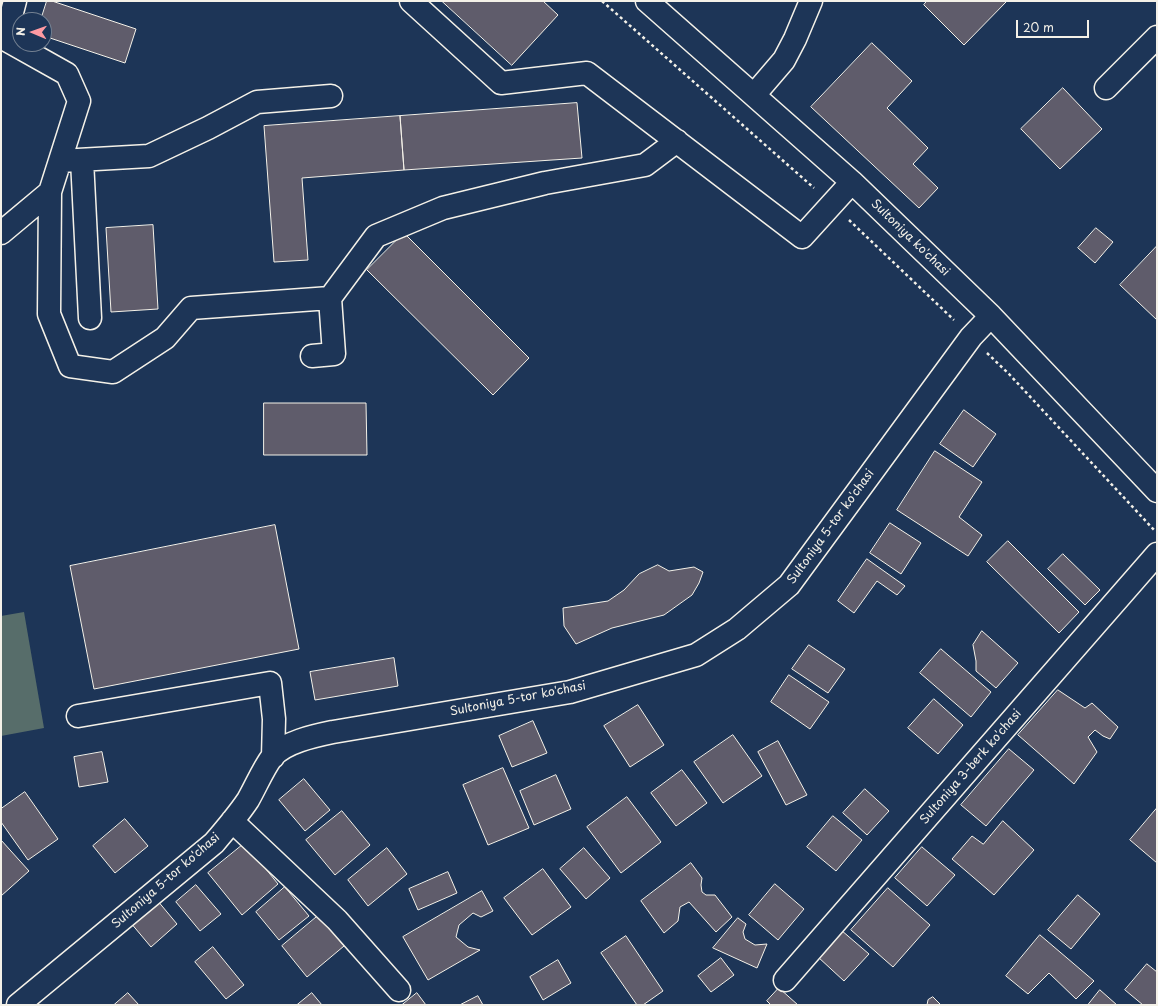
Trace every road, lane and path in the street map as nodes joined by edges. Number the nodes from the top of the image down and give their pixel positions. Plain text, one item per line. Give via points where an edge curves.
1 (15, 1) edge
2 (411, 1) edge
3 (602, 1) edge
4 (647, 1) edge
5 (811, 1) edge
6 (1157, 37) edge
7 (3, 38) edge
8 (1106, 88) dead end
9 (754, 95) junction
10 (331, 96) dead end
11 (677, 141) junction
12 (82, 160) junction
13 (60, 161) junction
14 (852, 182) junction
15 (50, 192) junction
16 (832, 204) junction
17 (1, 233) edge
18 (330, 298) junction
19 (991, 316) junction
20 (90, 318) dead end
21 (971, 337) junction
22 (312, 356) dead end
23 (1157, 491) edge
24 (1157, 533) edge
25 (1157, 554) edge
26 (78, 716) dead end
27 (273, 757) junction
28 (232, 821) junction
29 (785, 980) dead end
30 (399, 990) dead end
31 (18, 1005) edge

1 - 7 street
2 - 11 street via 501,83 587,73
3 - 16 path
4 - 9 street, Sultoniya ko'chasi
5 - 9 street via 784,60
6 - 8 street
7 - 13 street via 67,74 79,101
9 - 14 street, Sultoniya ko'chasi
10 - 12 street via 257,102 149,156
11 - 16 street via 802,237
11 - 18 street via 645,165 545,183 443,208 376,236
12 - 13 street
12 - 20 street
13 - 15 street
14 - 16 street
14 - 19 street, Sultoniya ko'chasi
15 - 17 street
15 - 18 street via 49,314 70,366 113,372 165,338 191,308
16 - 21 path
18 - 22 street via 334,354
19 - 21 street, Sultoniya 5-tor ko'chasi
19 - 23 street, Sultoniya ko'chasi
21 - 24 path via 1009,374
21 - 27 street, Sultoniya 5-tor ko'chasi via 790,585 738,629 696,654 570,692 333,732 298,741
25 - 29 street, Sultoniya 3-berk ko'chasi
26 - 27 street via 270,683 274,718
27 - 28 street, Sultoniya 5-tor ko'chasi
28 - 30 street via 337,920
28 - 31 street, Sultoniya 5-tor ko'chasi via 214,843

